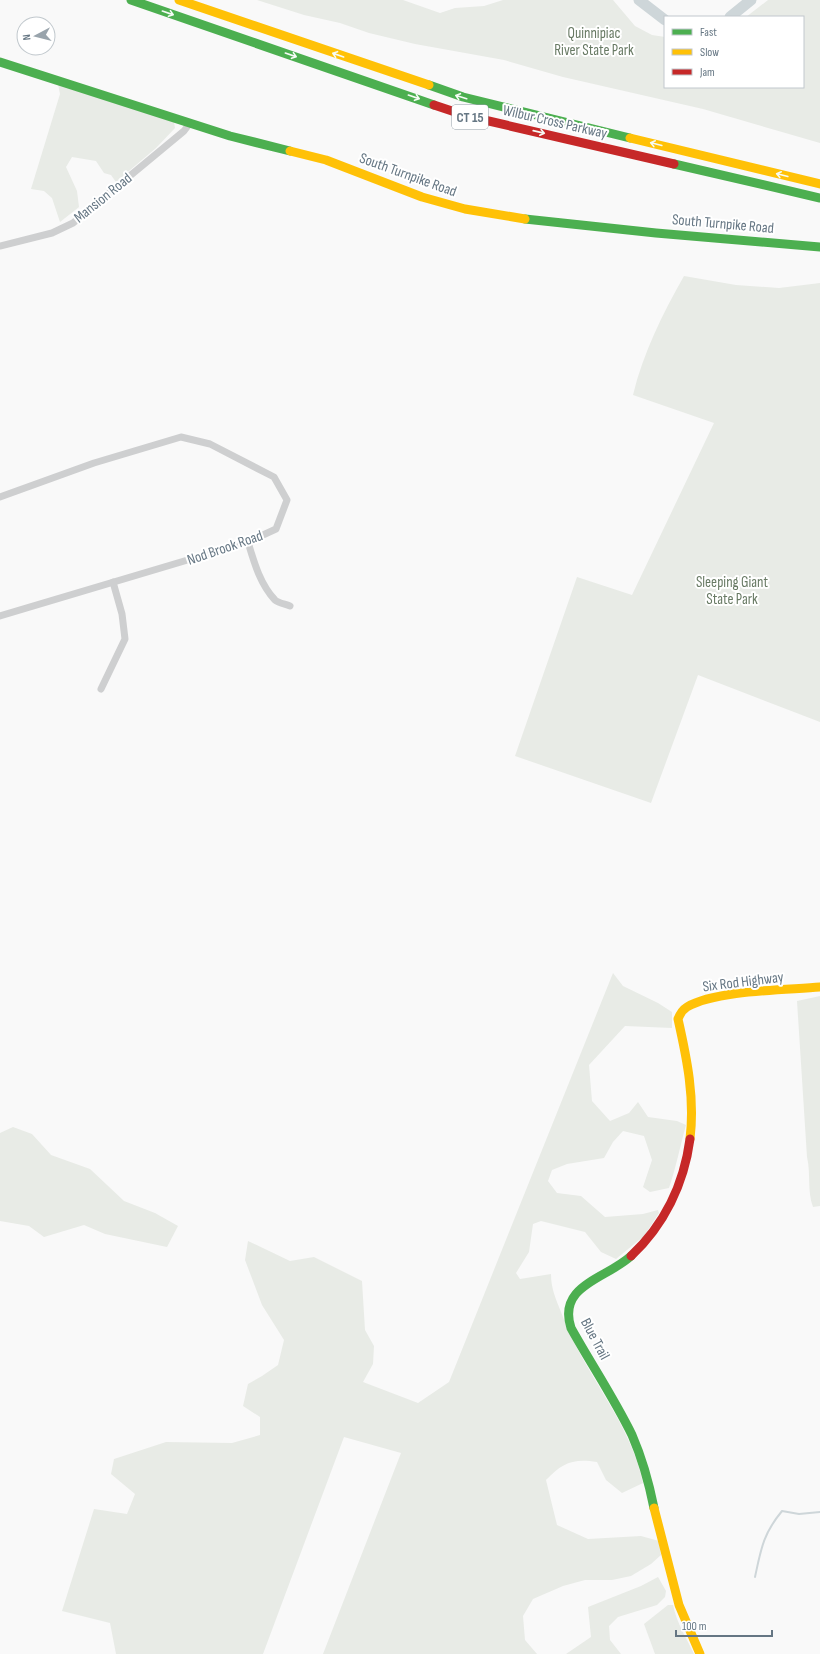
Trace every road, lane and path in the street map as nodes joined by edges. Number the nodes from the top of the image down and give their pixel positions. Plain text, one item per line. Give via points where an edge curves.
1 (131, 0) edge
2 (179, 0) edge
3 (0, 62) edge
4 (190, 123) junction
5 (820, 184) edge
6 (820, 198) edge
7 (0, 246) edge
8 (820, 246) edge
9 (0, 496) edge
10 (248, 542) junction
11 (114, 582) junction
12 (290, 606) dead end
13 (0, 616) edge
14 (100, 689) dead end
15 (820, 987) edge
16 (678, 1019) joint
17 (700, 1654) edge

1 -> 6 main road, Wilbur Cross Parkway / CT 15 via 467,116
5 -> 2 main road, Wilbur Cross Parkway / CT 15 via 463,98
3 - 4 main road, South Turnpike Road
4 - 7 street, Mansion Road via 184,131 73,223 52,233
4 - 8 main road, South Turnpike Road via 230,136 326,160 422,197 465,209 511,217 640,231
9 - 10 street, Nod Brook Road via 94,463 181,437 210,444 274,477 287,500 276,530
10 - 11 street, Nod Brook Road
10 - 12 street via 256,569 271,595 276,601
11 - 13 street, Nod Brook Road
11 - 14 street via 125,639
15 - 16 main road, Six Rod Highway via 700,1001 686,1007
16 - 17 main road, Blue Trail via 688,1063 692,1102 690,1140 679,1185 658,1226 649,1237 623,1263 573,1296 567,1314 576,1338 634,1439 647,1478 678,1605

